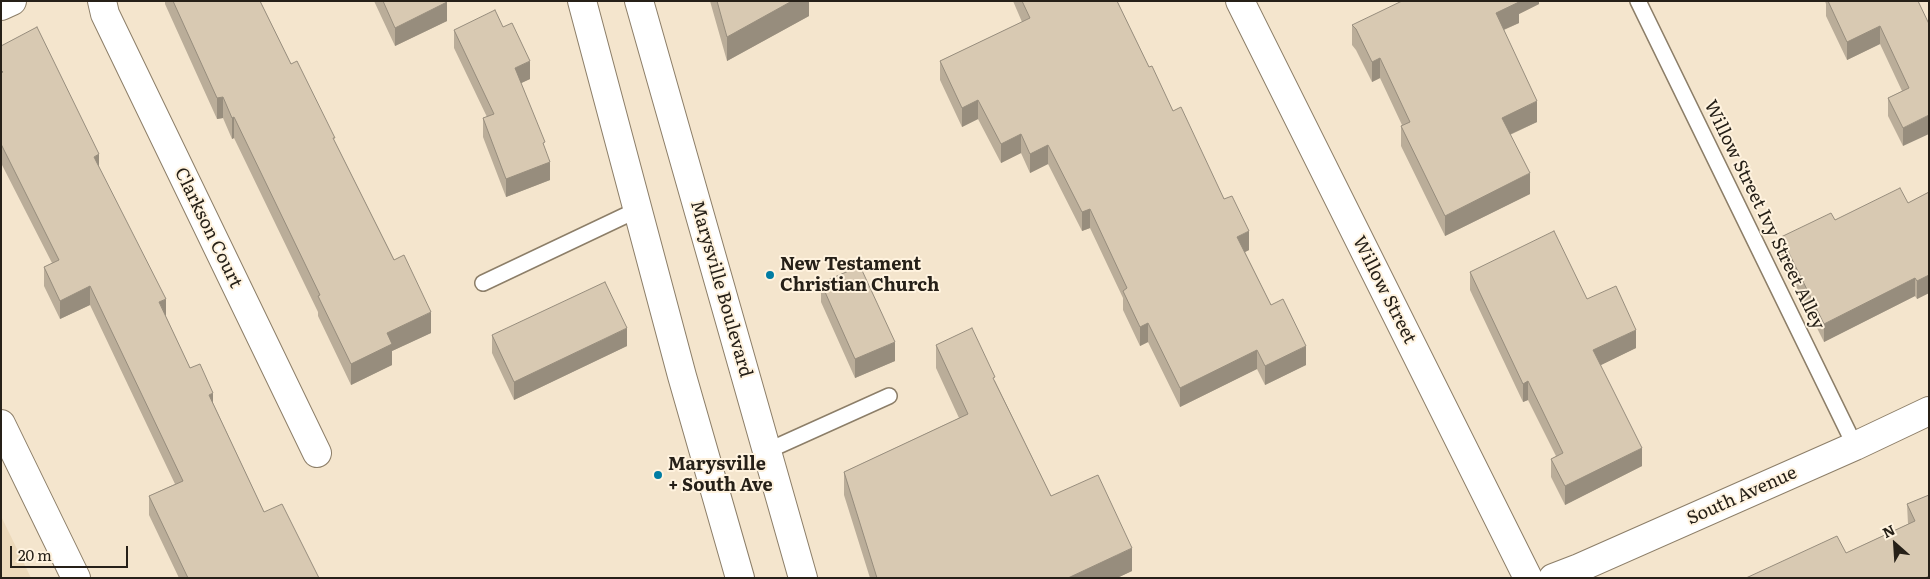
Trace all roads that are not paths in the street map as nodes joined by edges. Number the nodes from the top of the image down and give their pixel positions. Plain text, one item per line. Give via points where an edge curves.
1 (12, 1) edge
2 (102, 1) edge
3 (582, 1) edge
4 (639, 1) edge
5 (1240, 1) edge
6 (1638, 1) edge
7 (1, 6) edge
8 (637, 210) junction
9 (483, 283) dead end
10 (889, 396) dead end
11 (1929, 411) edge
12 (1, 424) edge
13 (1855, 446) junction
14 (767, 450) junction
15 (317, 453) dead end
16 (76, 578) edge
17 (740, 578) edge
18 (803, 578) edge
19 (1528, 578) edge
20 (1553, 578) edge

1 - 7 street
2 - 15 street, Clarkson Court
3 - 8 street
4 - 14 street, Marysville Boulevard
5 - 19 street, Willow Street
6 - 13 lane, Willow Street Ivy Street Alley
8 - 9 lane
8 - 17 street
10 - 14 lane
11 - 13 street, South Avenue
12 - 16 street
13 - 20 street, South Avenue
14 - 18 street, Marysville Boulevard

